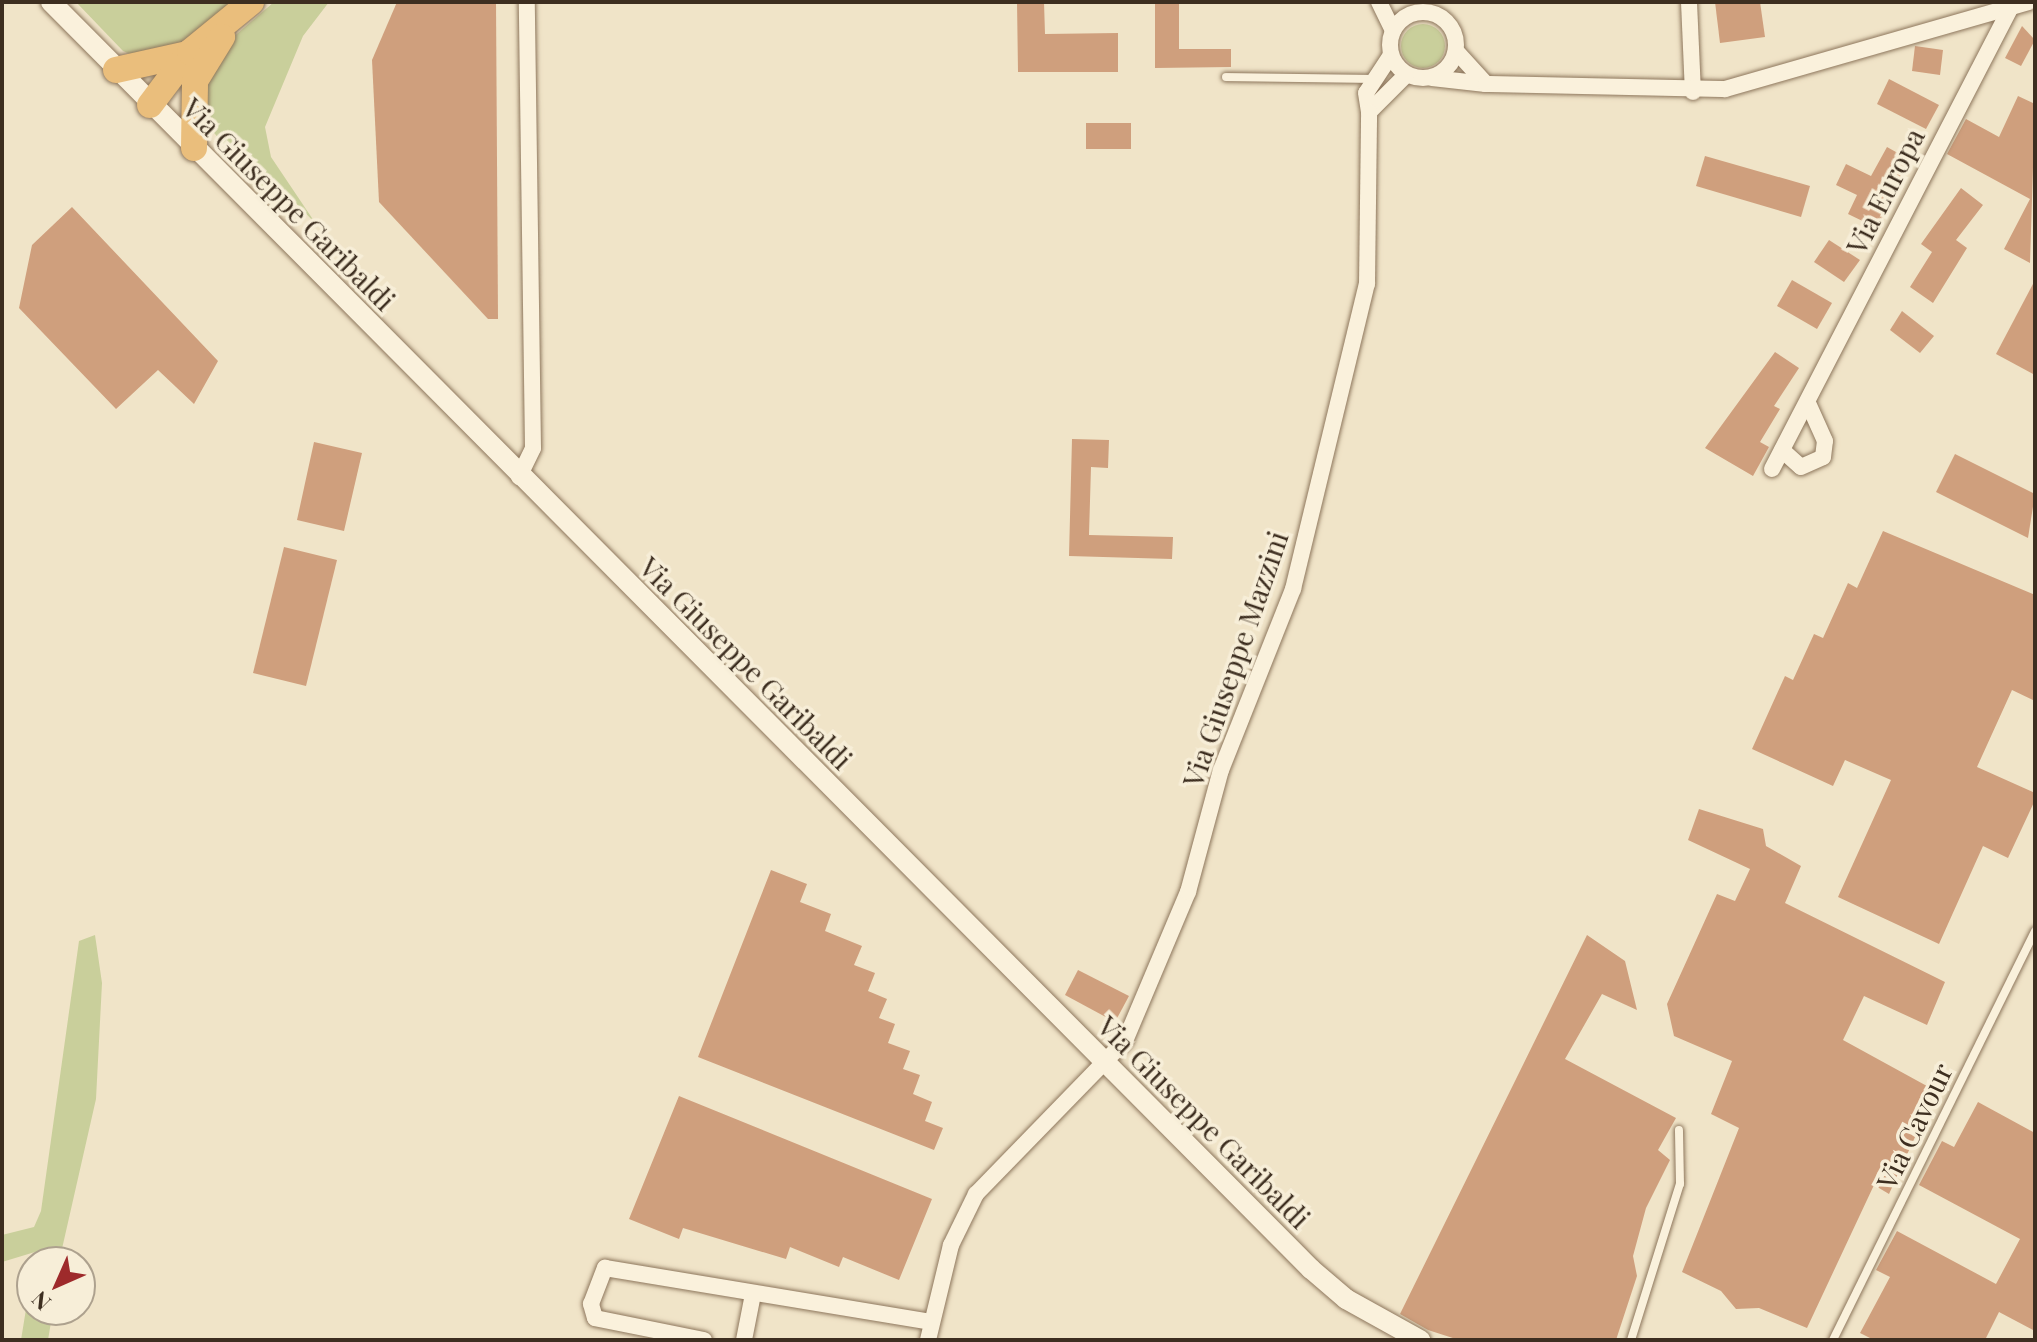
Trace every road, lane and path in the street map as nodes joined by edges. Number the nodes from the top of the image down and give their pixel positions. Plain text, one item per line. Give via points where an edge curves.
1 (51, 2) edge
2 (527, 2) edge
3 (1379, 2) edge
4 (1390, 2) edge
5 (1689, 2) edge
6 (2029, 2) edge
7 (2012, 5) junction
8 (1433, 8) edge
9 (243, 10) edge
10 (1413, 10) edge
11 (1393, 31) junction
12 (1456, 51) junction
13 (190, 52) junction
14 (1391, 55) junction
15 (116, 70) junction
16 (1406, 75) junction
17 (1226, 77) dead end
18 (1432, 78) junction
19 (1372, 79) junction
20 (195, 81) junction
21 (1486, 84) junction
22 (1693, 92) junction
23 (150, 105) junction
24 (1369, 112) junction
25 (194, 148) junction
26 (1808, 403) junction
27 (1782, 450) junction
28 (1772, 469) dead end
29 (519, 477) junction
30 (2035, 931) edge
31 (1106, 1065) junction
32 (1679, 1130) dead end
33 (753, 1294) junction
34 (931, 1322) junction
35 (704, 1340) edge
36 (744, 1340) edge
37 (928, 1340) edge
38 (1420, 1340) edge
39 (1631, 1340) edge
40 (1833, 1340) edge

1 - 15 street, Via Giuseppe Garibaldi
2 - 29 street via 533,448
3 - 11 street
4 - 10 street
5 - 22 street
6 - 7 street
7 - 22 street
7 - 26 street, Via Europa
8 - 10 street
8 - 12 street via 1447,22
9 - 13 highway
9 - 20 highway
10 - 11 street
11 - 14 street
12 - 18 street
12 - 21 street
13 - 15 highway
13 - 23 highway
14 - 16 street
14 - 19 street
15 - 23 street, Via Giuseppe Garibaldi
16 - 18 street
16 - 24 street
17 - 19 lane
18 - 21 street
19 - 24 street, Via Giuseppe Mazzini
20 - 23 highway
20 - 25 highway
21 - 22 street
23 - 25 street, Via Giuseppe Garibaldi
24 - 31 street, Via Giuseppe Mazzini via 1367,284 1293,589 1221,770 1188,892 1125,1041
25 - 29 street, Via Giuseppe Garibaldi
26 - 27 street, Via Europa
26 - 27 street via 1825,441 1823,457 1801,467
27 - 28 street, Via Europa
29 - 31 street, Via Giuseppe Garibaldi
30 - 40 lane, Via Cavour
31 - 34 street, Via Giuseppe Mazzini via 976,1194 951,1245
31 - 38 street, Via Giuseppe Garibaldi via 1311,1269 1346,1299
32 - 39 lane via 1680,1184
33 - 34 street
33 - 35 street via 605,1268 591,1304 595,1318
33 - 36 street
34 - 37 street, Via Giuseppe Mazzini

